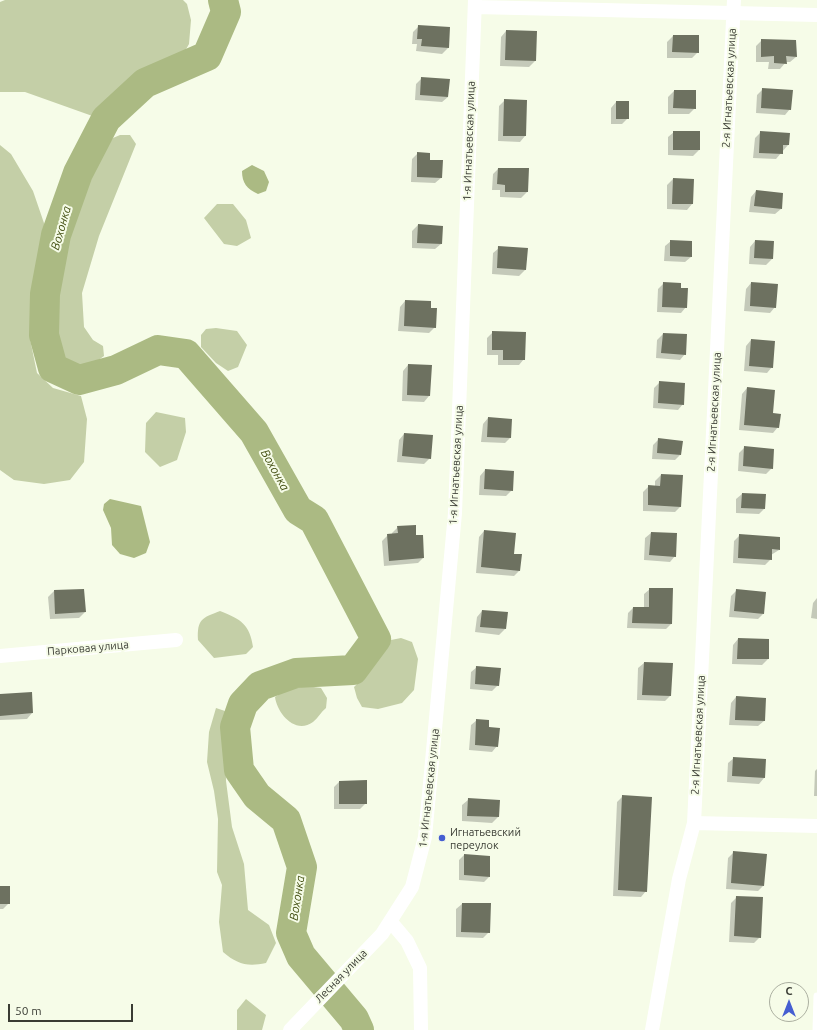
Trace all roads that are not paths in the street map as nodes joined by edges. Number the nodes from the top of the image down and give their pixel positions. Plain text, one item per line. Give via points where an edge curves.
1 (475, 4) edge
2 (733, 6) edge
3 (817, 15) edge
4 (176, 640) dead end
5 (0, 656) edge
6 (694, 823) junction
7 (817, 826) edge
8 (391, 922) junction
9 (817, 996) edge
10 (290, 1030) edge
11 (421, 1030) edge
12 (652, 1030) edge
13 (816, 1030) edge

1 - 2 street
1 - 8 street, 1-я Игнатьевская улица via 455,513 425,838 412,887
2 - 3 street
2 - 6 street, 2-я Игнатьевская улица
4 - 5 street, Парковая улица
6 - 7 street
6 - 12 street, 2-я Игнатьевская улица via 678,879
8 - 10 street, Лесная улица
8 - 11 street via 406,941 420,968
9 - 13 lane

